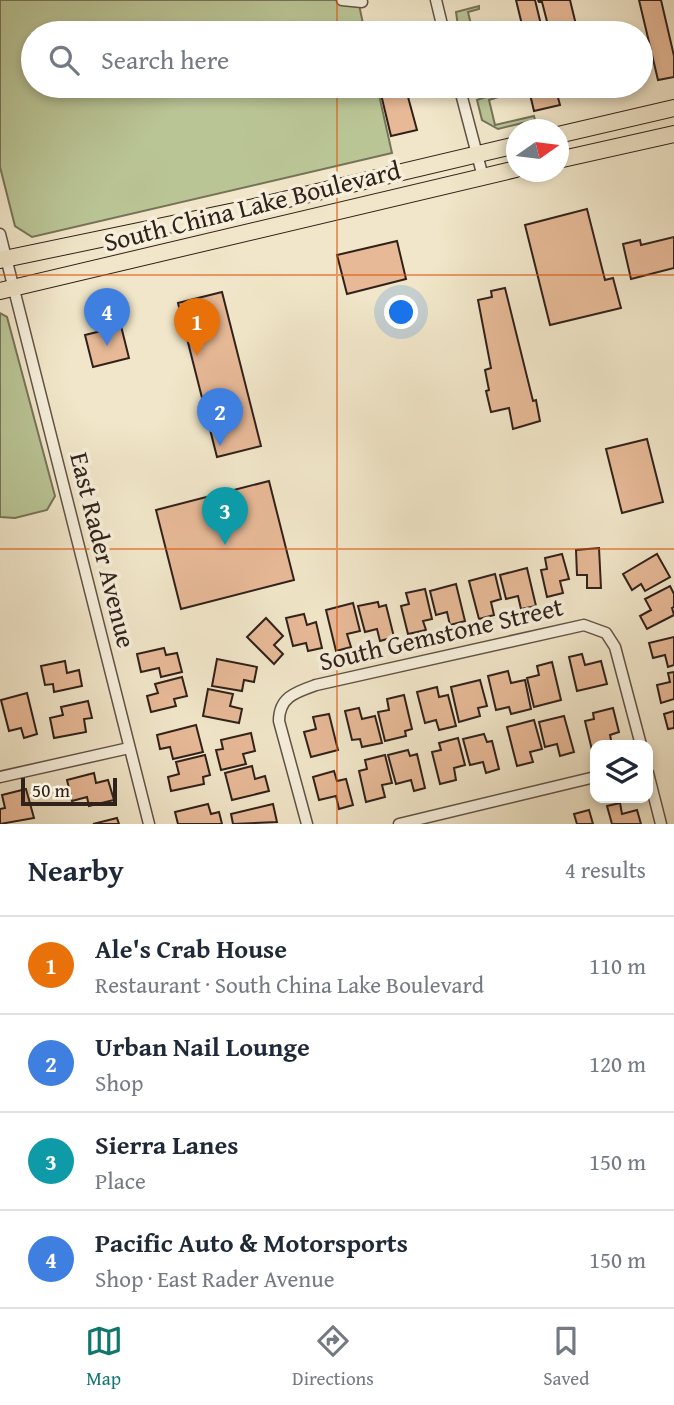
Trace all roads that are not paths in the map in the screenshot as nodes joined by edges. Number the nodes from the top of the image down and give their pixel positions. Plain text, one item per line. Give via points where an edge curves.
1 (342, 0) edge
2 (436, 0) edge
3 (362, 2) dead end
4 (441, 21) edge
5 (462, 98) edge
6 (674, 108) edge
7 (569, 132) edge
8 (674, 134) edge
9 (506, 148) edge
10 (477, 155) junction
11 (569, 158) edge
12 (506, 171) edge
13 (483, 177) junction
14 (0, 234) edge
15 (3, 260) edge
16 (7, 290) edge
17 (640, 740) edge
18 (129, 748) junction
19 (0, 777) edge
20 (590, 778) edge
21 (653, 793) edge
22 (149, 824) edge
23 (307, 824) edge
24 (399, 824) edge
25 (661, 824) edge

1 - 3 street
2 - 4 street
5 - 10 street
6 - 7 main road
8 - 11 main road
9 - 10 main road, South China Lake Boulevard
10 - 13 street
10 - 15 main road, South China Lake Boulevard
12 - 13 main road, South China Lake Boulevard
13 - 16 main road, South China Lake Boulevard
14 - 15 street, East Rader Avenue
15 - 16 street, East Rader Avenue
16 - 18 street, East Rader Avenue
17 - 23 street, South Gemstone Street via 615,647 606,633 584,625 316,685 287,697 279,713
18 - 19 street
18 - 22 street, East Rader Avenue
20 - 24 street
21 - 25 street

